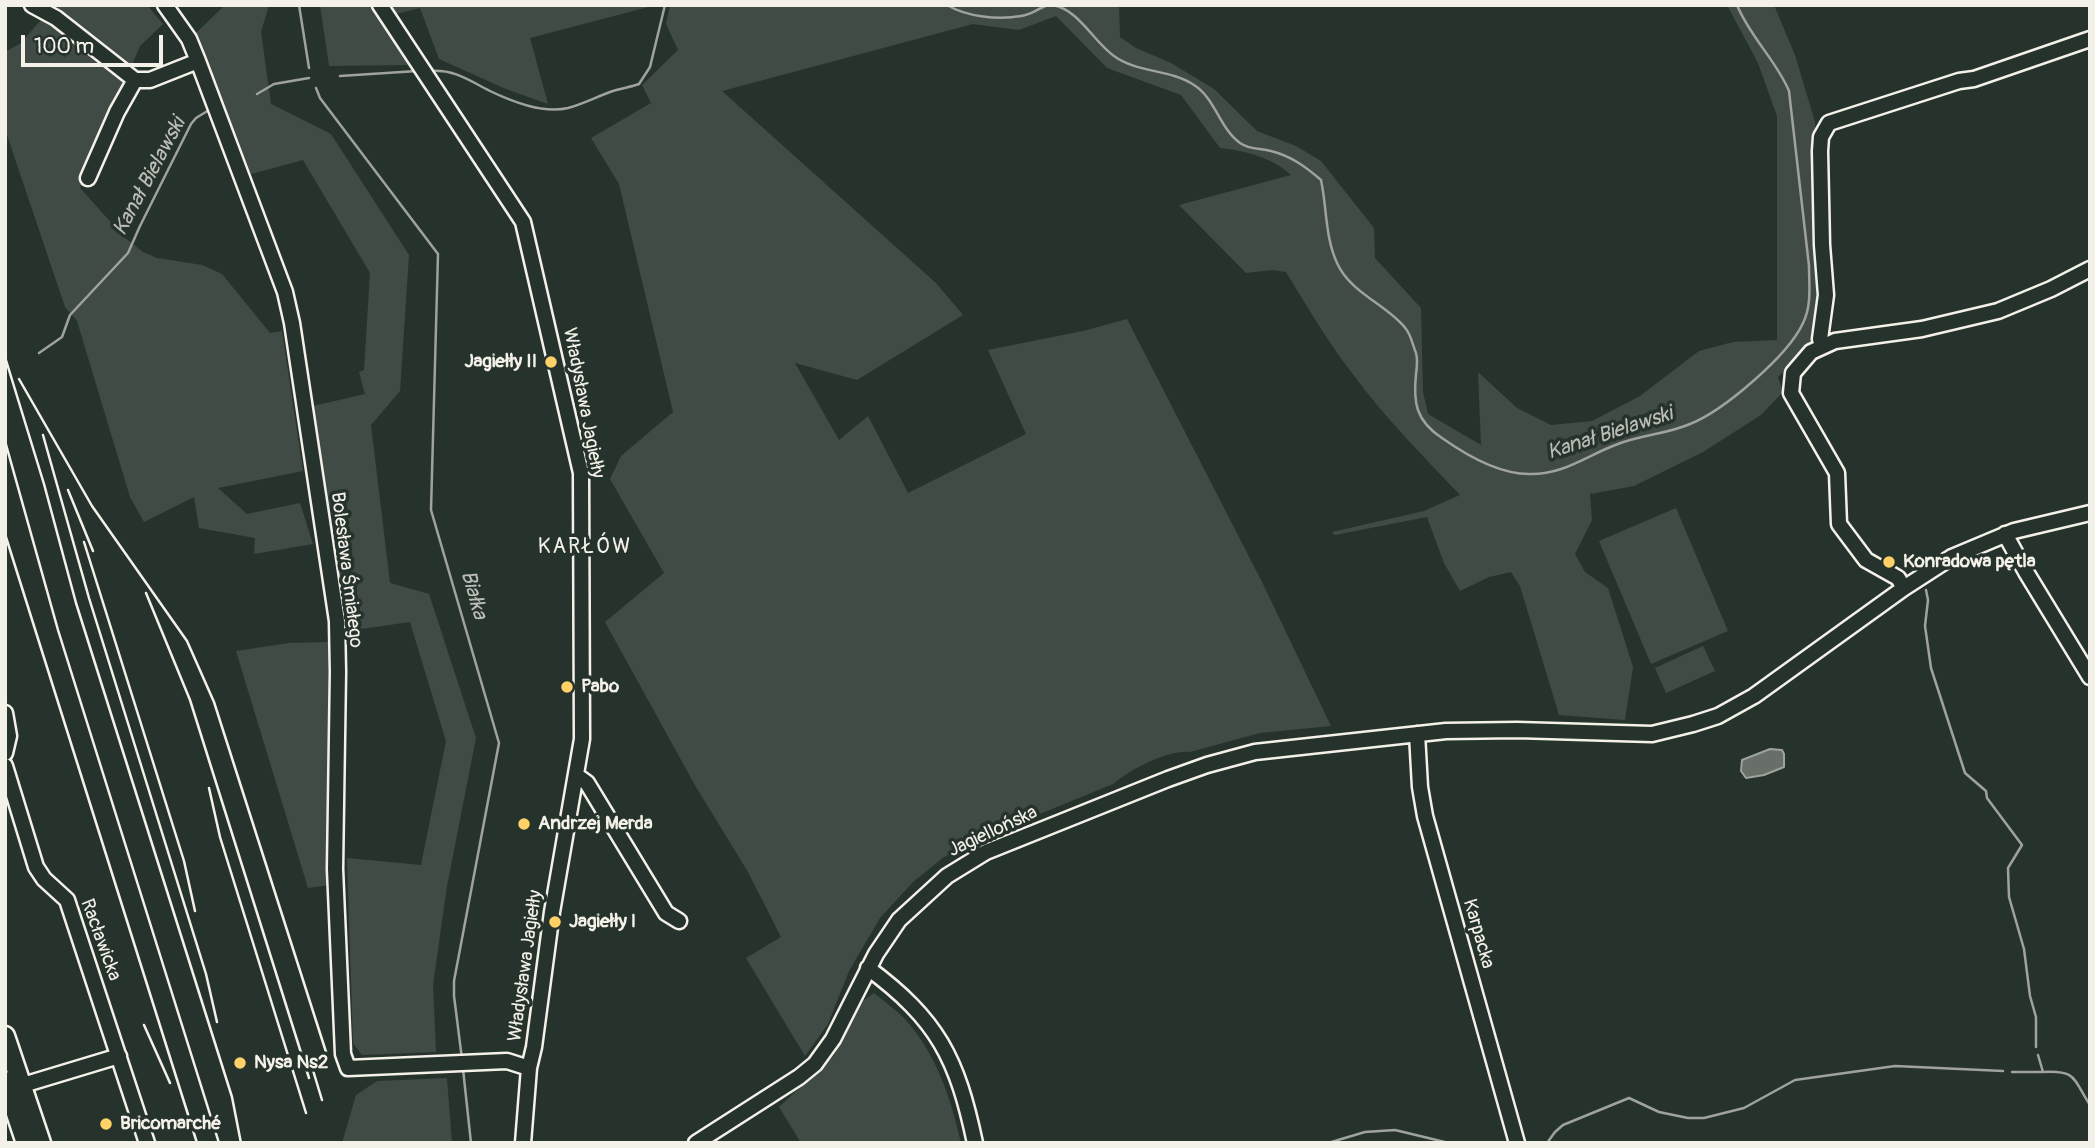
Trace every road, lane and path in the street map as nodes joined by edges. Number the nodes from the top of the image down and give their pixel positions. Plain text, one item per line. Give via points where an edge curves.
1 (32, 5) edge
2 (164, 5) edge
3 (380, 5) edge
4 (2090, 39) edge
5 (198, 61) junction
6 (135, 80) junction
7 (88, 178) dead end
8 (2090, 269) edge
9 (1822, 346) junction
10 (2090, 513) edge
11 (2006, 534) junction
12 (1904, 588) junction
13 (2090, 677) edge
14 (5, 713) edge
15 (1417, 734) junction
16 (5, 753) edge
17 (5, 766) edge
18 (576, 775) junction
19 (679, 921) dead end
20 (868, 968) junction
21 (5, 1036) edge
22 (119, 1056) junction
23 (529, 1068) junction
24 (12, 1086) edge
25 (26, 1143) edge
26 (41, 1143) edge
27 (147, 1143) edge
28 (523, 1143) edge
29 (696, 1143) edge
30 (975, 1143) edge
31 (1517, 1143) edge

1 - 6 street via 56,18
2 - 5 street, Bolesława Śmiałego via 189,39
3 - 18 street, Władysława Jagiełły via 523,222 580,473 582,739
4 - 9 street via 1829,122 1820,151 1826,295
5 - 6 street via 150,80
5 - 23 street, Bolesława Śmiałego via 290,314 337,621 335,869 343,1054 348,1068 507,1061
6 - 7 street
8 - 9 street via 1998,311
9 - 12 street via 1794,373 1791,393 1837,473 1842,528 1866,560 1898,578
10 - 11 street, Jagiellońska
11 - 12 street, Jagiellońska via 1952,557
11 - 13 street
12 - 15 street, Jagiellońska via 1754,696 1693,724 1642,734 1517,730
14 - 16 street via 9,736
15 - 20 street, Jagiellońska via 1223,760 998,847 926,892 891,931
15 - 31 street, Karpacka via 1424,816
17 - 22 street, Racławicka via 36,867 67,900
18 - 19 street via 587,783 666,913
18 - 23 street, Władysława Jagiełły
20 - 29 street, Jagiellońska via 833,1040 815,1064
20 - 30 street via 906,999 945,1048 964,1095
21 - 24 main road
22 - 24 street
22 - 27 street, Racławicka
23 - 28 street, Władysława Jagiełły
24 - 25 main road
24 - 26 main road

